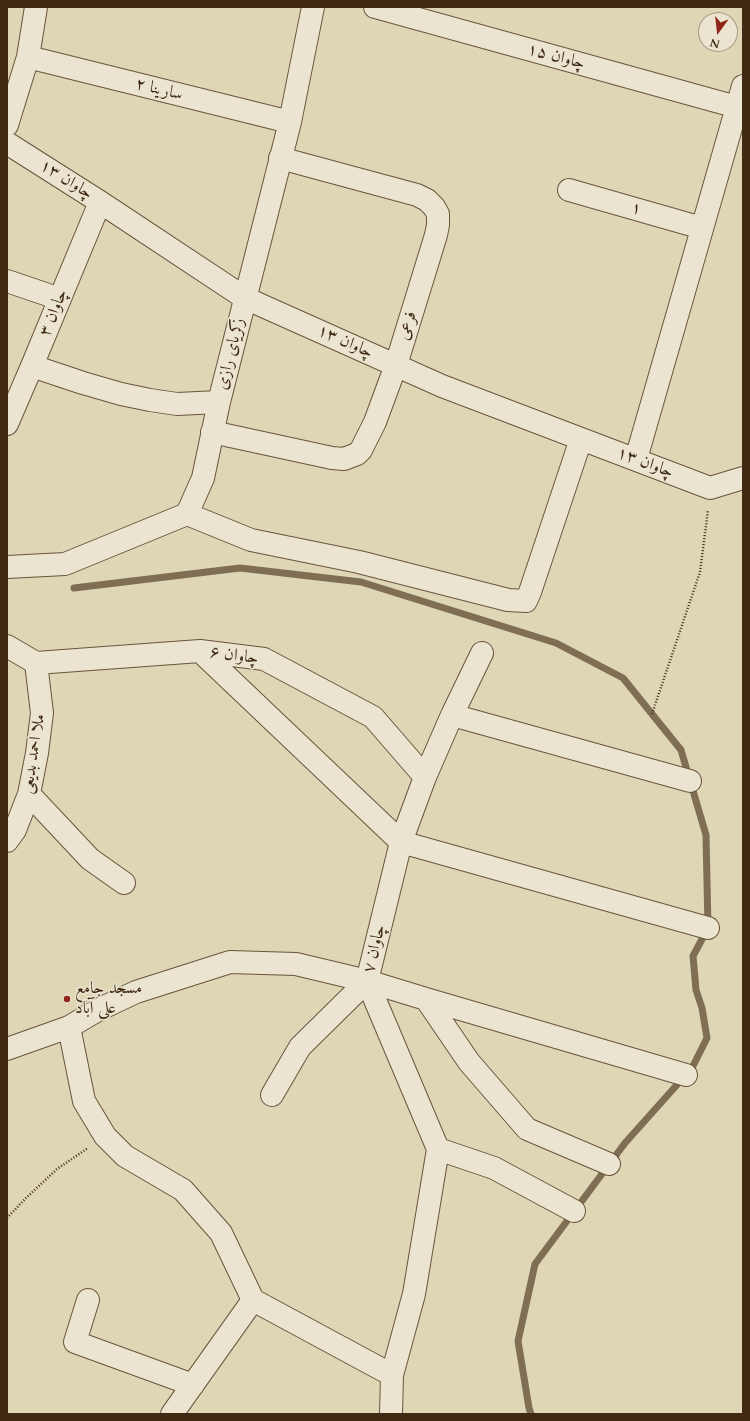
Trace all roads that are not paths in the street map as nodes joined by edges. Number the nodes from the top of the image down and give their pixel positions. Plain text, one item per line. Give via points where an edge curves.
1 (36, 7) edge
2 (313, 7) edge
3 (375, 7) edge
4 (28, 57) junction
5 (740, 97) edge
6 (290, 122) junction
7 (7, 125) edge
8 (7, 143) edge
9 (280, 158) junction
10 (569, 190) dead end
11 (100, 202) junction
12 (702, 228) junction
13 (7, 281) edge
14 (245, 298) junction
15 (60, 299) junction
16 (396, 365) junction
17 (32, 366) junction
18 (219, 402) junction
19 (7, 424) edge
20 (212, 432) junction
21 (581, 439) junction
22 (636, 459) junction
23 (743, 478) edge
24 (187, 514) junction
25 (7, 567) edge
26 (7, 646) edge
27 (200, 651) junction
28 (482, 653) dead end
29 (36, 663) junction
30 (452, 715) junction
31 (425, 777) junction
32 (690, 781) dead end
33 (29, 794) junction
34 (7, 841) edge
35 (401, 842) junction
36 (124, 883) dead end
37 (708, 928) dead end
38 (367, 981) junction
39 (426, 999) junction
40 (69, 1026) junction
41 (7, 1049) edge
42 (686, 1075) dead end
43 (272, 1095) dead end
44 (438, 1149) junction
45 (609, 1164) dead end
46 (574, 1211) dead end
47 (88, 1300) dead end
48 (254, 1300) junction
49 (392, 1375) junction
50 (193, 1385) junction
51 (172, 1414) edge
52 (391, 1414) edge

1 - 4 street
2 - 6 street, زکریای رازی
3 - 5 street, چاوان ۱۵
4 - 6 street, سارینا ۲
4 - 7 street
5 - 12 street
6 - 9 street, زکریای رازی
8 - 11 street, چاوان ۱۳
9 - 14 street, زکریای رازی
9 - 16 street, فرعی via 417,195 427,200 438,214 436,235
10 - 12 street, ۱
11 - 14 street, چاوان ۱۳
11 - 15 street, چاوان ۳
12 - 22 street
13 - 15 street
14 - 16 street, چاوان ۱۳
14 - 18 street, زکریای رازی
15 - 17 street, چاوان ۳
16 - 20 street, فرعی via 375,422 361,450 353,457 332,458
16 - 21 street, چاوان ۱۳ via 442,386
17 - 18 street via 121,394 150,400 176,404
17 - 19 street, چاوان ۳
18 - 20 street, زکریای رازی
20 - 24 street, زکریای رازی via 203,478
21 - 22 street, چاوان ۱۳
21 - 24 street via 526,601 508,600 359,562 251,540
22 - 23 street, چاوان ۱۳ via 710,488
24 - 25 street via 65,564
26 - 29 street
27 - 29 street, چاوان ۶
27 - 31 street, چاوان ۶ via 264,659 373,717
27 - 35 street
28 - 30 street, چاوان ۷
29 - 33 street, ملا احمد بدیعی via 42,713
30 - 31 street, چاوان ۷
30 - 32 street
31 - 35 street, چاوان ۷
33 - 34 street, ملا احمد بدیعی via 15,830
33 - 36 street via 90,859
35 - 37 street
35 - 38 street, چاوان ۷
38 - 39 street
38 - 40 street, چاوان ۷ via 296,964 230,962 136,992
38 - 43 street via 300,1047
38 - 44 street
39 - 42 street
39 - 45 street via 470,1062 526,1129
40 - 41 street, چاوان ۷
40 - 48 street via 84,1101 104,1136 125,1156 183,1190 221,1233
44 - 46 street via 494,1168
44 - 49 street via 414,1294
47 - 50 street via 75,1342
48 - 49 street
48 - 50 street
49 - 52 street
50 - 51 street

